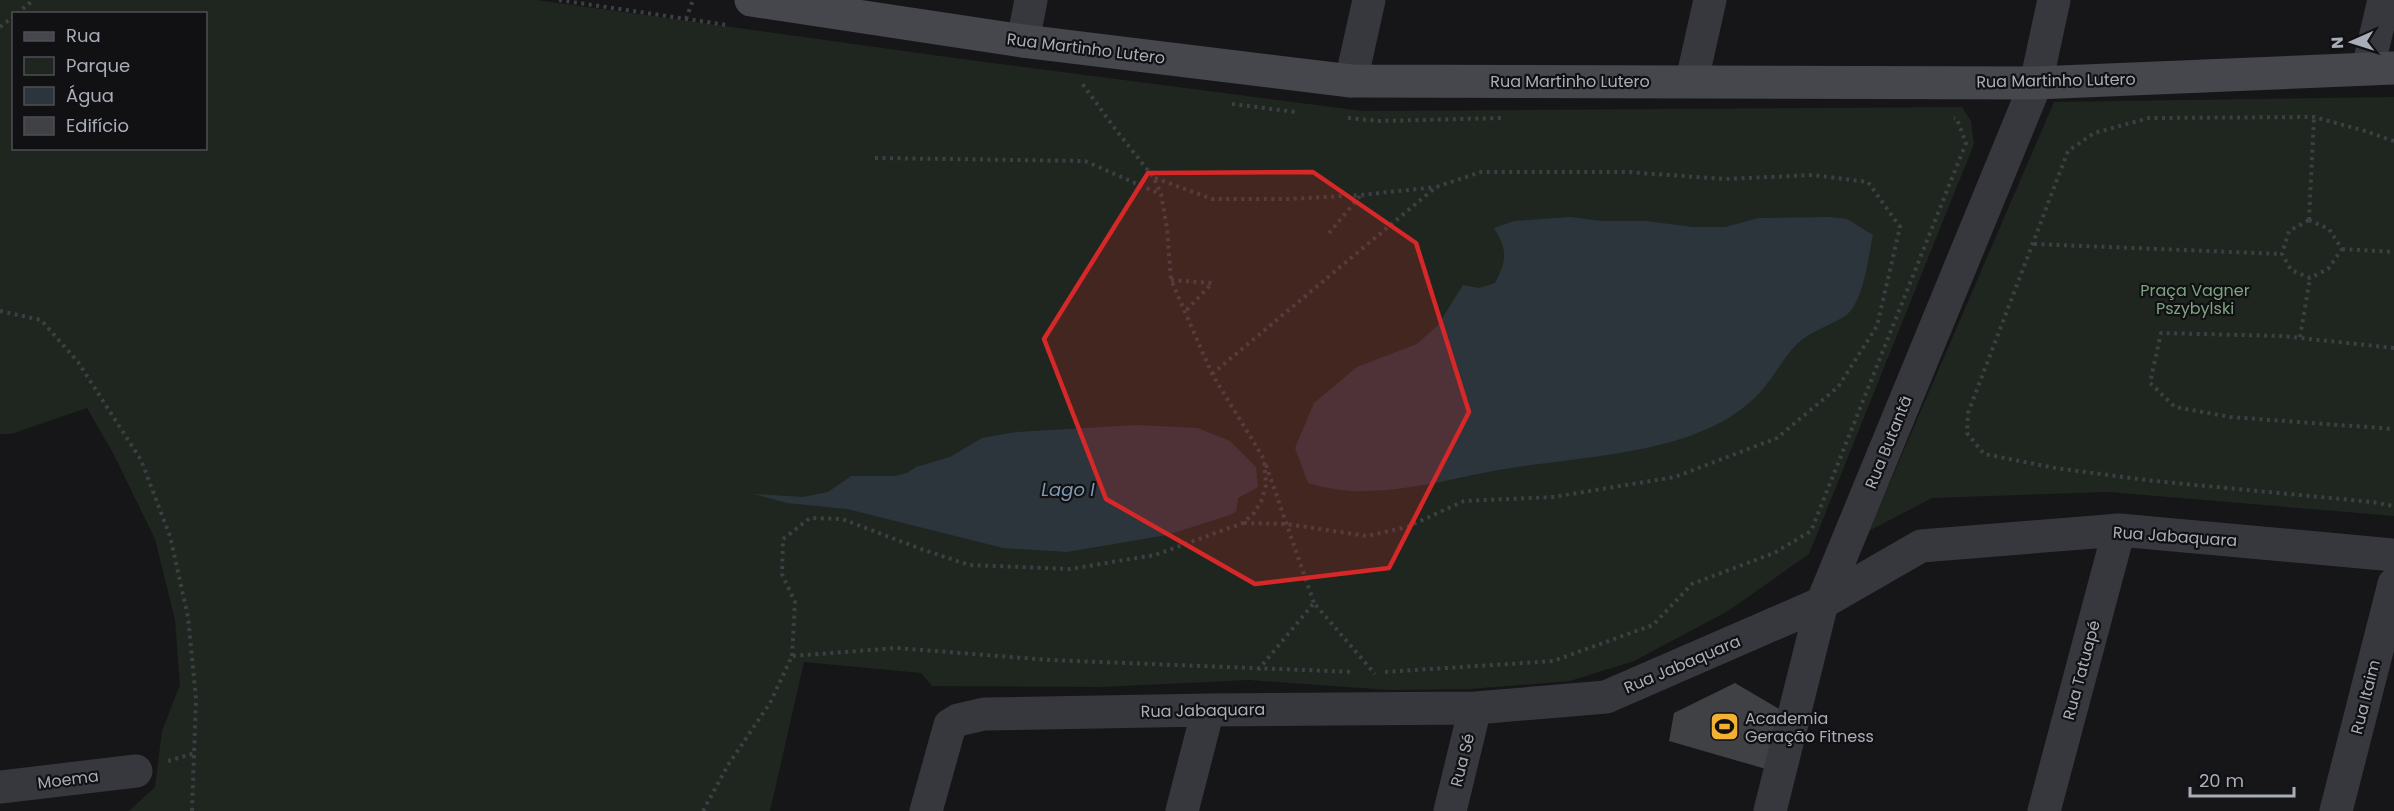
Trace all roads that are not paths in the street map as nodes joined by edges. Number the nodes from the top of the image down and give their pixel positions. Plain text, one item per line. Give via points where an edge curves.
1 (751, 0) edge
2 (1031, 0) edge
3 (1369, 0) edge
4 (1710, 0) edge
5 (2054, 0) edge
6 (2384, 0) edge
7 (1023, 41) junction
8 (2381, 68) edge
9 (1692, 80) junction
10 (1351, 81) junction
11 (2036, 83) junction
12 (2119, 530) junction
13 (2394, 555) edge
14 (2394, 584) edge
15 (1822, 603) junction
16 (1475, 708) junction
17 (1208, 710) junction
18 (136, 771) dead end
19 (0, 787) edge
20 (926, 811) edge
21 (1182, 811) edge
22 (1450, 811) edge
23 (1770, 811) edge
24 (2044, 811) edge
25 (2336, 811) edge

1 - 7 street, Rua Martinho Lutero
2 - 7 street
3 - 10 street
4 - 9 street
5 - 11 street, Rua Butantã
6 - 8 street
7 - 10 street, Rua Martinho Lutero
8 - 11 street, Rua Martinho Lutero
9 - 10 street, Rua Martinho Lutero
9 - 11 street, Rua Martinho Lutero
11 - 15 street, Rua Butantã
12 - 13 street, Rua Jabaquara
12 - 15 street, Rua Jabaquara via 1921,546
12 - 24 street, Rua Tatuapé
14 - 25 street, Rua Itaim
15 - 16 street, Rua Jabaquara via 1606,697
15 - 23 street, Rua Butantã
16 - 17 street, Rua Jabaquara
16 - 22 street, Rua Sé
17 - 20 street, Rua Jabaquara via 984,714 958,720 950,725
17 - 21 street
18 - 19 street, Moema

